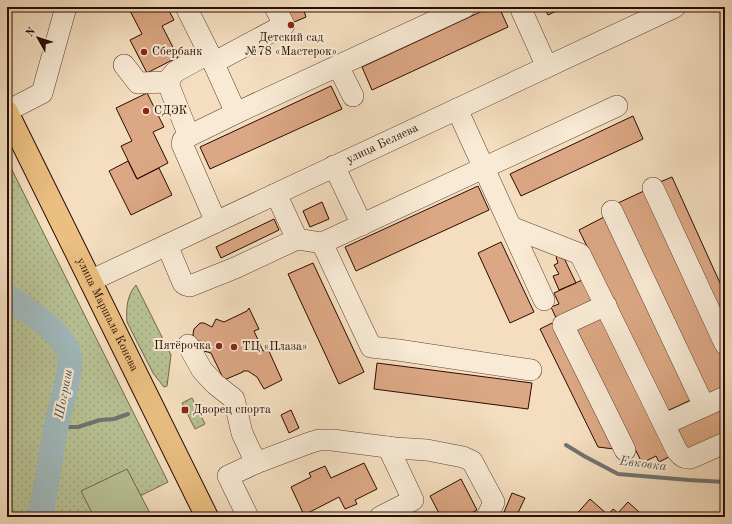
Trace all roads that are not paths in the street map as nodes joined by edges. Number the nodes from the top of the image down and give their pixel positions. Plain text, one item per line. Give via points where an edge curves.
1 (66, 7) edge
2 (186, 7) edge
3 (275, 7) edge
4 (465, 7) edge
5 (520, 7) edge
6 (675, 7) edge
7 (211, 58) junction
8 (124, 65) dead end
9 (338, 66) junction
10 (547, 67) junction
11 (169, 82) junction
12 (353, 96) dead end
13 (618, 106) dead end
14 (457, 109) junction
15 (7, 111) edge
16 (236, 113) junction
17 (189, 136) junction
18 (334, 166) junction
19 (484, 168) junction
20 (653, 188) dead end
21 (276, 194) junction
22 (612, 211) dead end
23 (216, 222) junction
24 (362, 225) junction
25 (510, 227) junction
26 (298, 239) junction
27 (322, 243) junction
28 (167, 245) junction
29 (90, 281) junction
30 (544, 300) dead end
31 (606, 305) junction
32 (725, 344) edge
33 (188, 345) dead end
34 (531, 370) dead end
35 (725, 397) edge
36 (704, 406) junction
37 (664, 424) junction
38 (725, 443) edge
39 (388, 447) junction
40 (625, 450) dead end
41 (256, 463) junction
42 (409, 508) edge
43 (207, 517) edge
44 (248, 517) edge
45 (380, 517) edge
46 (487, 517) edge

1 - 15 street via 42,93
2 - 7 street
3 - 7 street via 284,25
4 - 9 street
5 - 10 street
6 - 10 street, улица Беляева
7 - 11 street via 175,72
7 - 16 street
8 - 11 street via 138,83
9 - 12 street
9 - 16 street
10 - 14 street, улица Беляева
11 - 17 street via 168,86
13 - 19 street
14 - 18 street, улица Беляева
14 - 19 street
15 - 29 main road, улица Маршала Конева
16 - 17 street
17 - 23 street via 182,144
18 - 21 street, улица Беляева
18 - 24 street
19 - 24 street
19 - 25 street
20 - 32 street
21 - 23 street, улица Беляева
21 - 26 street
22 - 36 street
23 - 28 street, улица Беляева
24 - 27 street
25 - 30 street
25 - 31 street via 580,254
26 - 27 street
26 - 28 street via 190,286 183,283
27 - 34 street via 371,347
28 - 29 street, улица Беляева
29 - 43 main road, улица Маршала Конева
31 - 37 street
31 - 40 street via 563,325
33 - 41 street via 202,370 234,398 242,433
35 - 36 street
36 - 37 street
37 - 38 street via 682,457 691,458
39 - 41 street via 320,440
39 - 42 street
39 - 46 street via 459,455 472,461 494,502
41 - 44 street via 228,476
42 - 45 street

